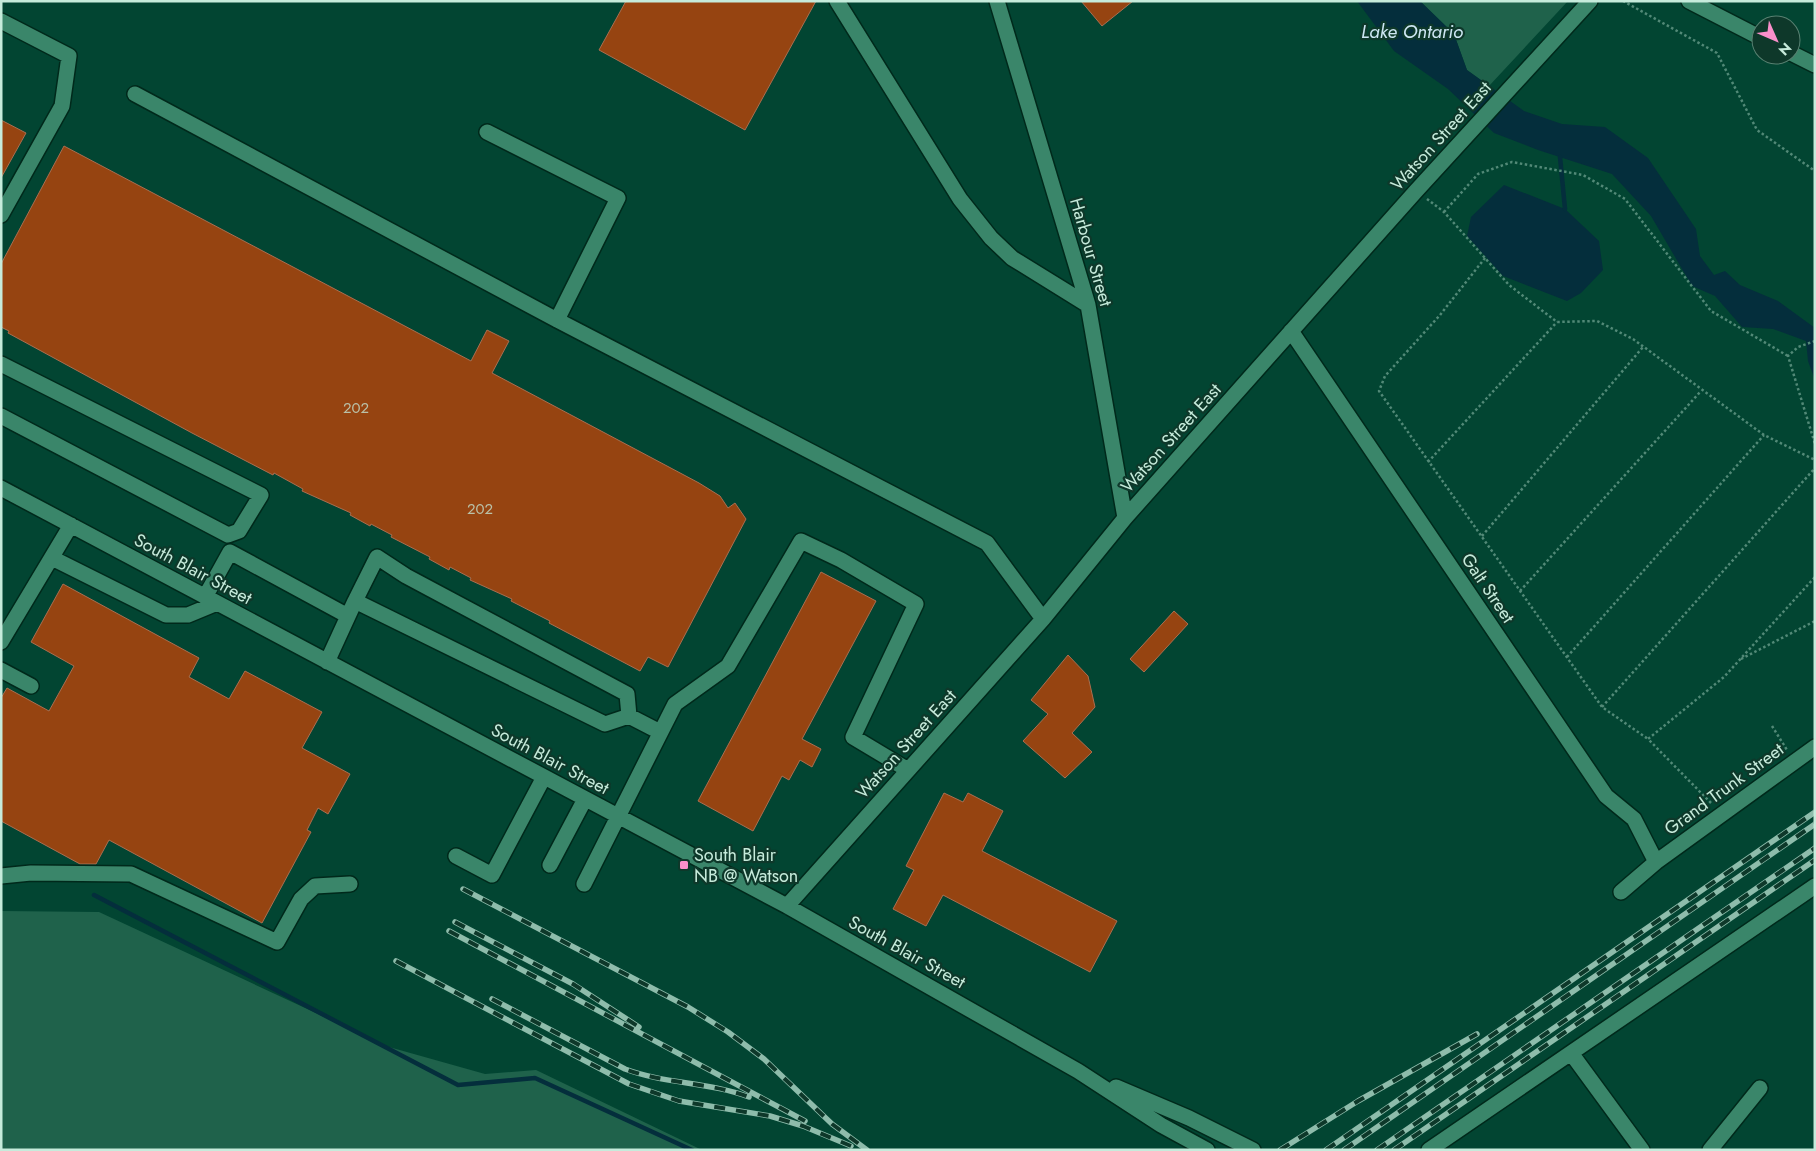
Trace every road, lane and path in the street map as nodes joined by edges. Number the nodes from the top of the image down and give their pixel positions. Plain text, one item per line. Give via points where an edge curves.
1 (837, 1) edge
2 (997, 1) edge
3 (1590, 1) edge
4 (1623, 1) edge
5 (1689, 1) edge
6 (1, 20) edge
7 (1751, 33) edge
8 (1801, 58) edge
9 (1815, 65) edge
10 (135, 94) dead end
11 (487, 132) dead end
12 (1815, 171) edge
13 (1416, 191) junction
14 (1444, 212) junction
15 (1, 215) edge
16 (1485, 258) junction
17 (1088, 304) junction
18 (557, 320) junction
19 (1557, 322) junction
20 (1291, 332) junction
21 (1815, 341) edge
22 (1643, 347) junction
23 (1788, 356) junction
24 (1, 364) edge
25 (1701, 391) junction
26 (1, 416) edge
27 (1764, 436) junction
28 (1815, 444) edge
29 (1815, 460) edge
30 (1428, 462) junction
31 (1815, 468) edge
32 (1, 488) edge
33 (1125, 518) junction
34 (71, 525) junction
35 (228, 535) junction
36 (1481, 537) junction
37 (230, 552) junction
38 (52, 558) junction
39 (1815, 577) edge
40 (1520, 591) junction
41 (211, 600) junction
42 (355, 601) junction
43 (348, 616) junction
44 (1043, 619) junction
45 (1815, 621) edge
46 (1, 642) edge
47 (1567, 657) junction
48 (1739, 660) junction
49 (327, 662) junction
50 (1, 670) edge
51 (31, 686) dead end
52 (1602, 707) junction
53 (630, 716) junction
54 (1772, 726) dead end
55 (660, 732) junction
56 (1648, 739) junction
57 (1815, 747) edge
58 (1794, 761) junction
59 (908, 770) junction
60 (544, 777) junction
61 (585, 799) junction
62 (1722, 814) junction
63 (619, 817) junction
64 (456, 856) dead end
65 (1656, 862) junction
66 (550, 865) dead end
67 (1, 876) edge
68 (350, 884) dead end
69 (584, 884) dead end
70 (1815, 886) edge
71 (1621, 892) dead end
72 (787, 906) junction
73 (1571, 1053) junction
74 (1078, 1070) junction
75 (1760, 1088) dead end
76 (1715, 1148) edge
77 (1207, 1150) edge
78 (1253, 1150) edge
79 (1429, 1150) edge
80 (1642, 1150) edge

1 - 17 street via 960,200 990,238 1012,258
2 - 17 street, Harbour Street
3 - 13 street, Watson Street East
4 - 12 path via 1717,53 1757,130
5 - 7 street
6 - 15 street via 70,56 62,106
8 - 9 street
10 - 18 street
11 - 18 street via 618,198
13 - 14 path
13 - 20 street, Watson Street East
14 - 16 path
14 - 23 path via 1478,174 1512,162 1584,176 1625,199 1710,311
16 - 19 path via 1509,285
16 - 30 path via 1440,315 1385,376 1379,392
17 - 33 street, Harbour Street
18 - 44 street via 987,543
19 - 22 path via 1597,321
19 - 30 path
20 - 33 street, Watson Street East
20 - 65 street, Galt Street via 1606,796 1634,819
21 - 23 path via 1798,347
22 - 25 path
22 - 36 path
23 - 28 path
24 - 35 street via 261,495 239,531
25 - 27 path
25 - 40 path
26 - 35 street
27 - 29 path
27 - 47 path
30 - 36 path
31 - 52 path
32 - 34 street, South Blair Street
33 - 44 street, Watson Street East
34 - 38 street
34 - 41 street, South Blair Street
35 - 37 street
36 - 40 path
37 - 41 street
37 - 43 street
38 - 41 street via 166,615 188,615
38 - 46 street
39 - 48 path
40 - 47 path
41 - 49 street, South Blair Street
42 - 43 street
42 - 53 street via 605,724
42 - 53 street via 378,557 406,576 627,694
43 - 49 street
44 - 59 street, Watson Street East
45 - 48 path
47 - 52 path
48 - 56 path via 1724,677
49 - 60 street, South Blair Street
50 - 51 street
52 - 56 path
53 - 55 street
54 - 58 path
55 - 59 street via 674,704 728,666 801,541 841,560 916,604 853,737
55 - 63 street
56 - 62 path
57 - 58 street, Grand Trunk Street
58 - 62 street, Grand Trunk Street
59 - 72 street, Watson Street East
60 - 61 street, South Blair Street
60 - 64 street via 492,875
61 - 63 street, South Blair Street
61 - 66 street
62 - 65 street, Grand Trunk Street
63 - 69 street
63 - 72 street, South Blair Street
65 - 71 street, Grand Trunk Street
67 - 68 street via 31,873 131,874 277,942 301,899 315,886
70 - 73 street
72 - 74 street, South Blair Street
73 - 79 street
73 - 80 street
74 - 77 street, South Blair Street via 1161,1125
74 - 78 street, South Blair Street
75 - 76 street

